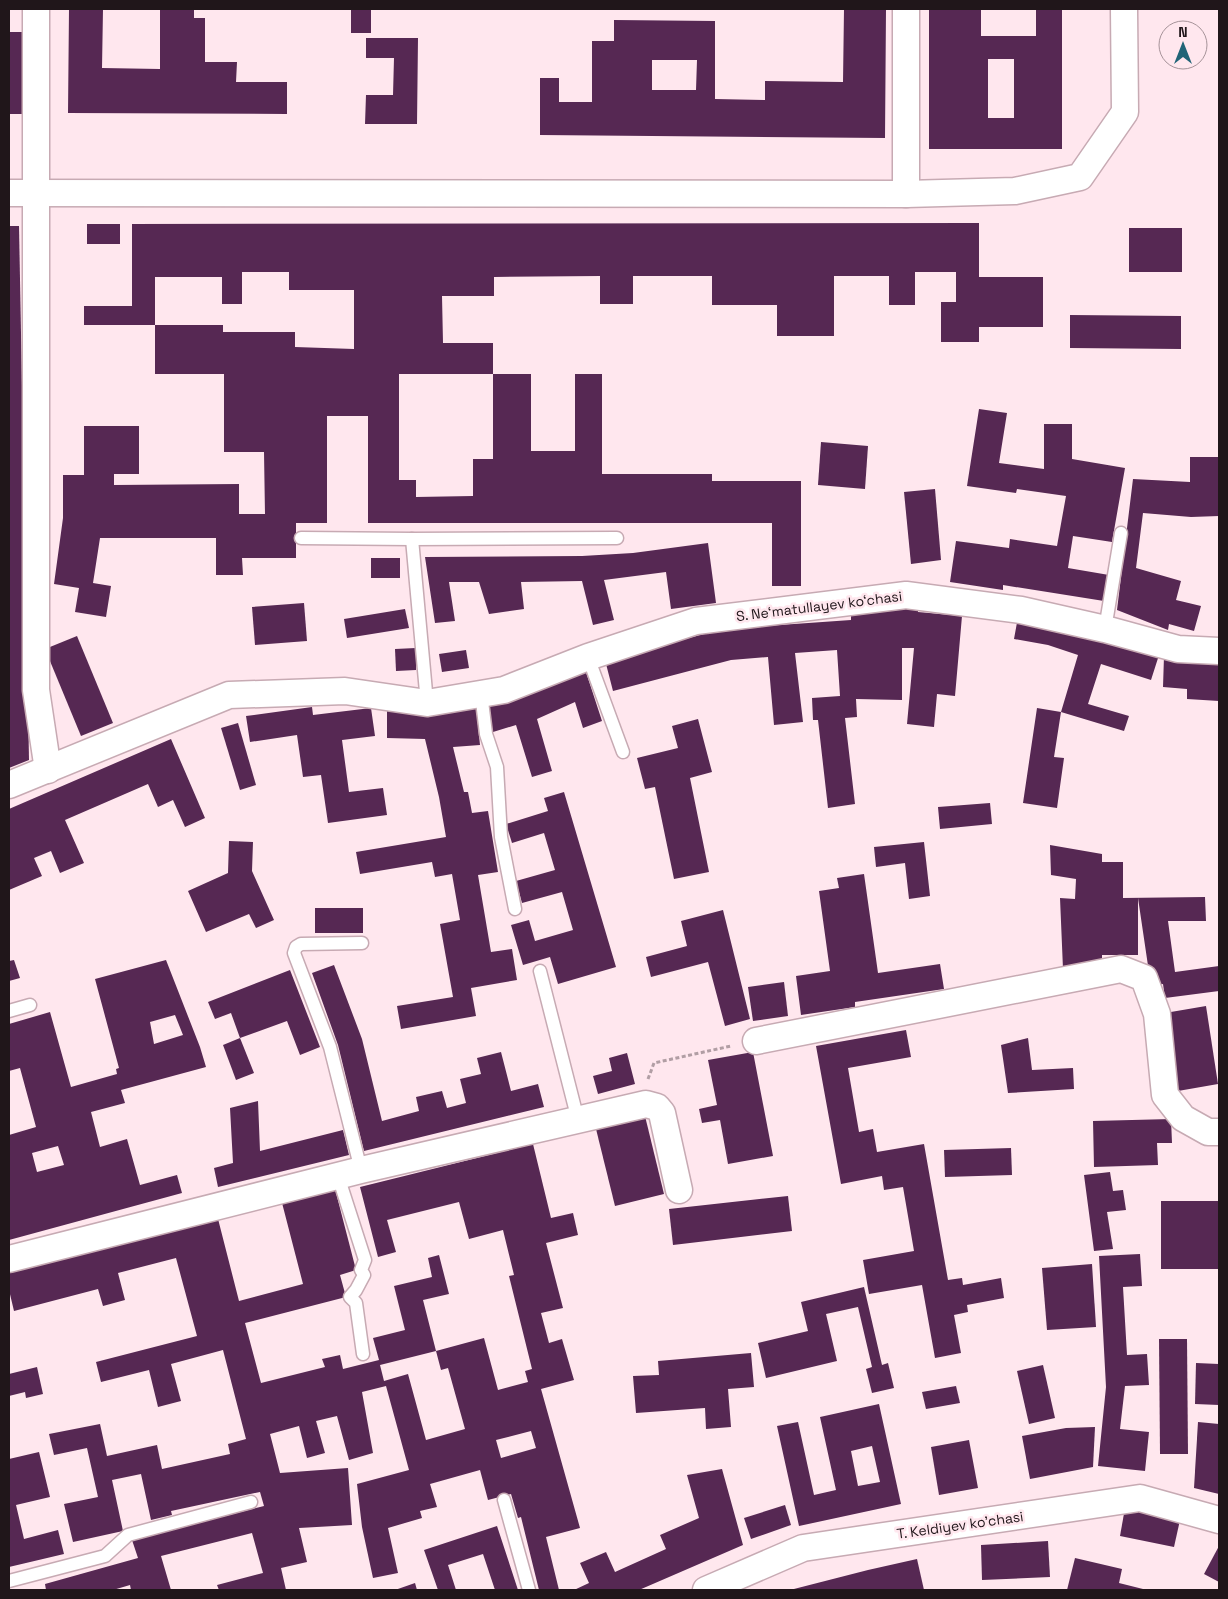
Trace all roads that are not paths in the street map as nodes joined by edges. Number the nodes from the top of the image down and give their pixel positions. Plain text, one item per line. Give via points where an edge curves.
1 (36, 9) edge
2 (906, 9) edge
3 (1124, 9) edge
4 (9, 193) edge
5 (36, 193) junction
6 (906, 194) junction
7 (1121, 532) dead end
8 (301, 538) dead end
9 (617, 538) dead end
10 (412, 539) junction
11 (1105, 629) junction
12 (1219, 651) edge
13 (588, 657) junction
14 (481, 693) junction
15 (427, 703) junction
16 (623, 752) dead end
17 (48, 770) junction
18 (9, 785) edge
19 (515, 908) dead end
20 (362, 943) dead end
21 (540, 971) dead end
22 (30, 1005) dead end
23 (9, 1011) edge
24 (756, 1041) road end
25 (578, 1120) junction
26 (1219, 1132) edge
27 (349, 1173) junction
28 (679, 1190) dead end
29 (9, 1259) edge
30 (363, 1354) dead end
31 (504, 1500) dead end
32 (251, 1502) dead end
33 (1219, 1520) edge
34 (9, 1581) edge
35 (529, 1590) edge
36 (706, 1590) edge

1 - 5 street
2 - 6 street
3 - 6 street via 1125,112 1080,177 1015,191
4 - 5 street
5 - 6 street
5 - 17 street via 36,690
7 - 11 lane
8 - 10 lane
9 - 10 lane
10 - 15 lane
11 - 12 street, S. Neʻmatullayev koʻchasi via 1178,649
11 - 13 street, S. Neʻmatullayev koʻchasi via 1021,610 906,595 696,621
13 - 14 street, S. Neʻmatullayev koʻchasi via 504,690
13 - 16 lane
14 - 15 street, S. Neʻmatullayev koʻchasi
14 - 19 lane via 486,734 497,767 501,837
15 - 17 street, S. Neʻmatullayev koʻchasi via 344,691 229,695
17 - 18 street, S. Neʻmatullayev koʻchasi
20 - 27 lane via 301,944 294,953 330,1048
21 - 25 lane
22 - 23 lane
24 - 26 street via 1121,969 1144,978 1157,1014 1165,1095 1183,1118 1208,1132
25 - 27 street
25 - 28 street via 646,1104 657,1107 662,1113
27 - 29 street
27 - 30 lane via 365,1260 361,1270 364,1276 350,1297 356,1303
31 - 35 lane
32 - 34 lane via 128,1535 104,1556
33 - 36 street, T. Keldiyev ko'chasi via 1140,1498 803,1548

